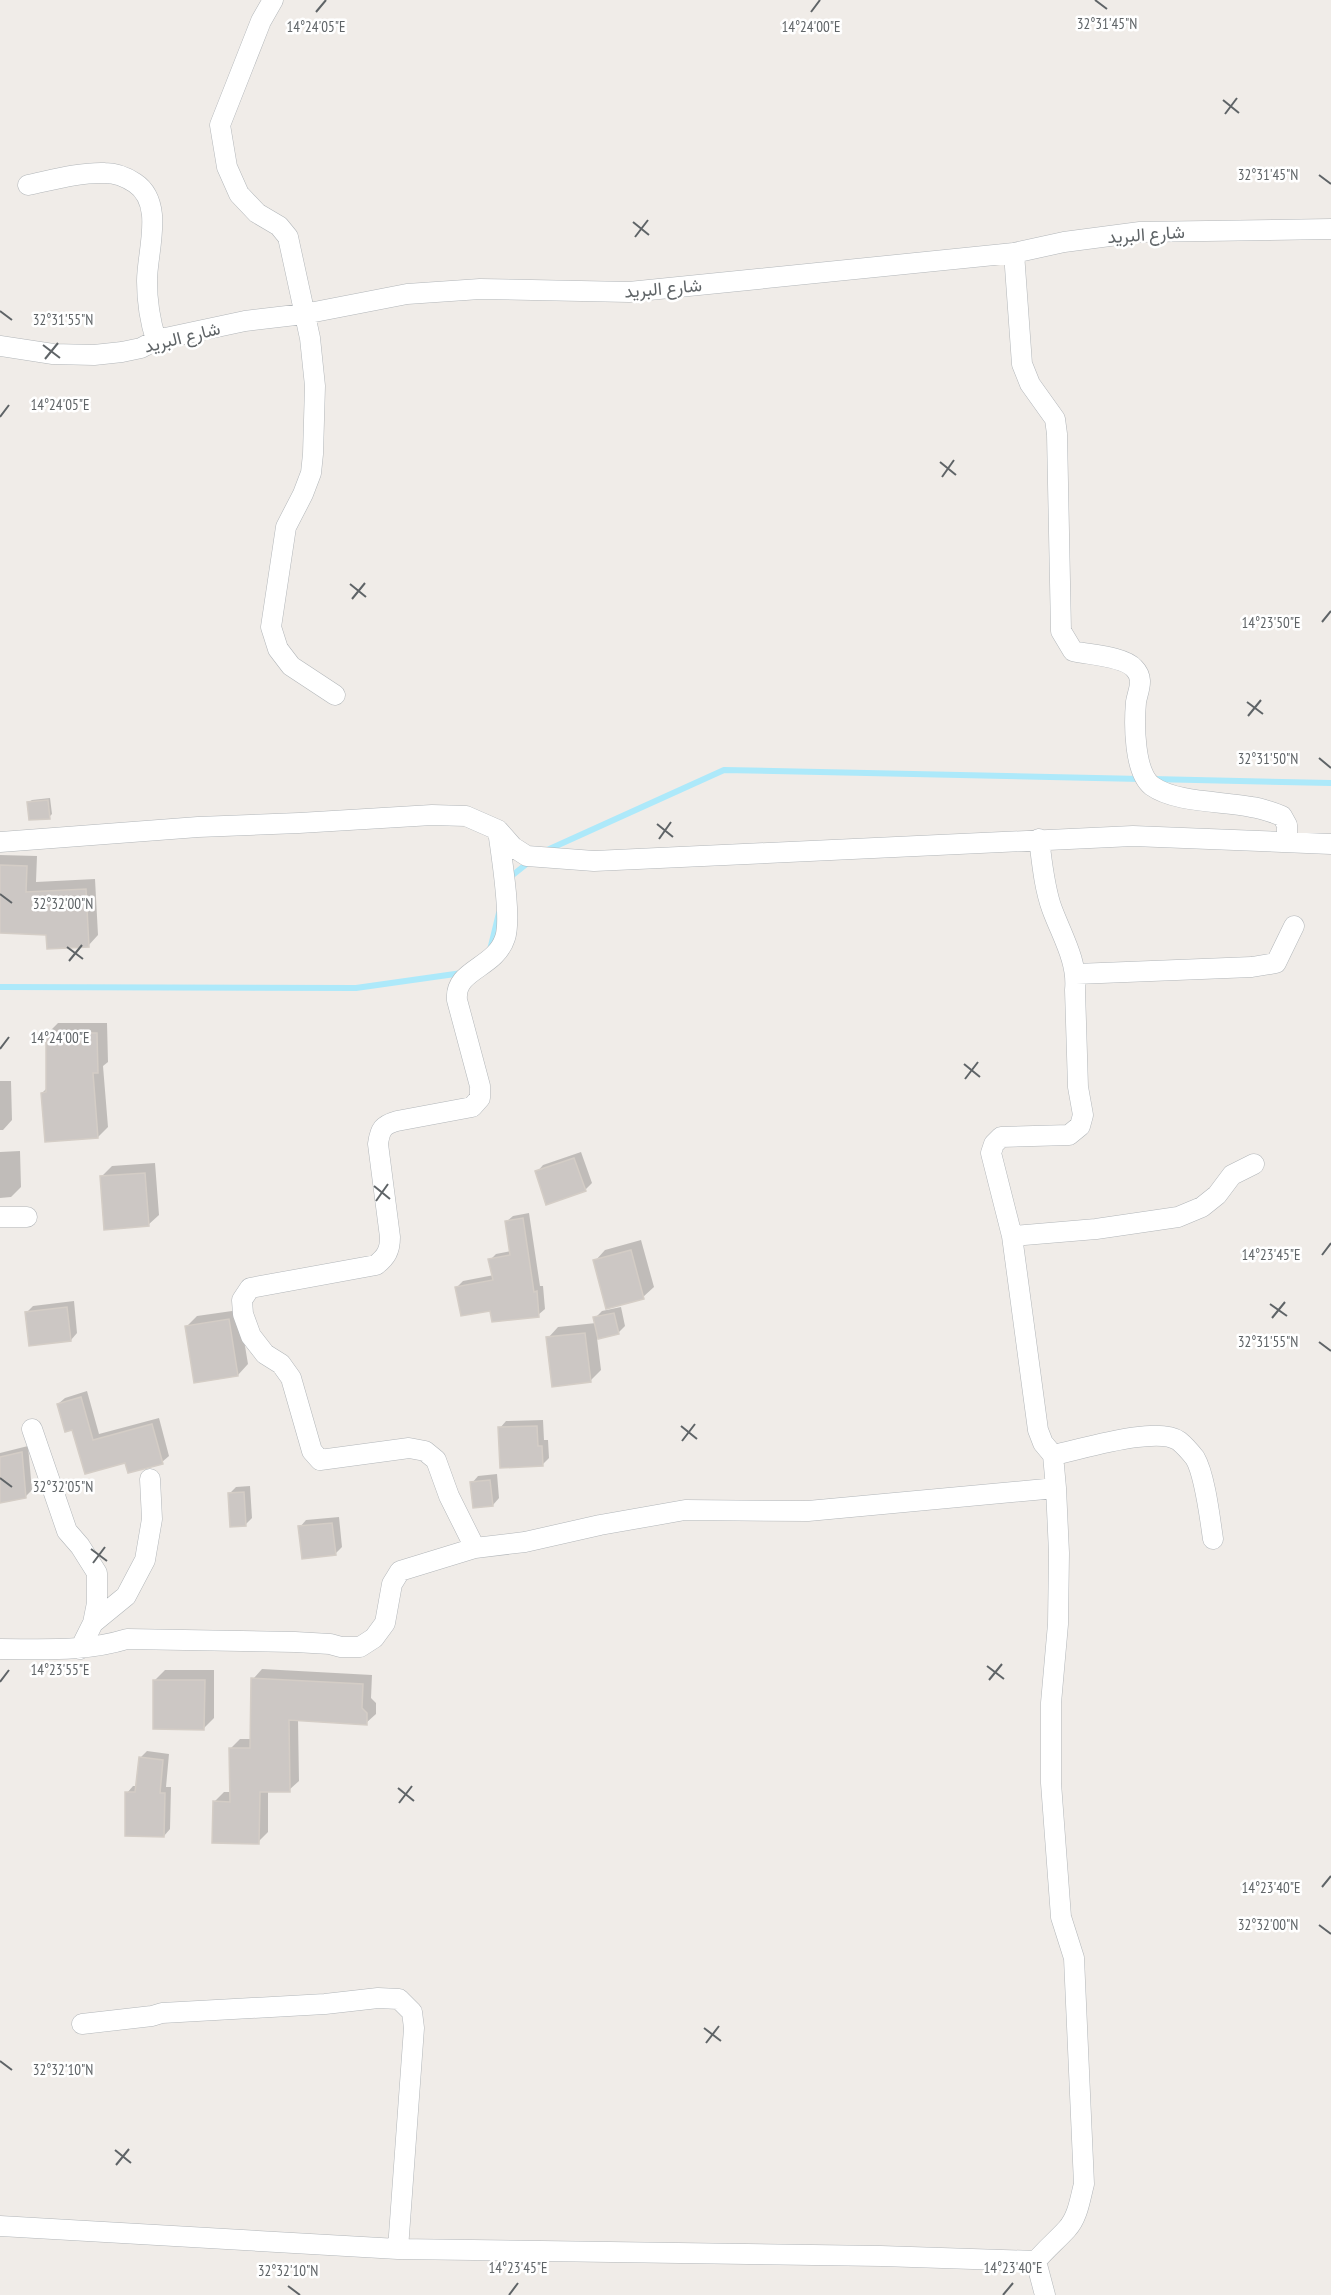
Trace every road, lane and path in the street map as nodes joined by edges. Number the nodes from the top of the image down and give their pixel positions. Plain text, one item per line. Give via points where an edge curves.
1 (273, 0) edge
2 (28, 184) dead end
3 (1331, 229) edge
4 (1014, 253) junction
5 (304, 314) junction
6 (156, 340) junction
7 (0, 346) edge
8 (335, 695) dead end
9 (498, 830) junction
10 (1039, 839) junction
11 (0, 842) edge
12 (1287, 842) junction
13 (1331, 844) edge
14 (1294, 926) dead end
15 (1076, 974) junction
16 (1254, 1164) dead end
17 (0, 1217) edge
18 (27, 1217) dead end
19 (1012, 1236) junction
20 (32, 1429) dead end
21 (1053, 1455) junction
22 (150, 1479) dead end
23 (1056, 1488) junction
24 (1213, 1539) dead end
25 (475, 1548) junction
26 (93, 1623) junction
27 (0, 1648) edge
28 (80, 1649) junction
29 (82, 2024) dead end
30 (0, 2226) edge
31 (399, 2249) junction
32 (1036, 2261) junction
33 (1045, 2295) edge

1 - 5 street via 220,125 227,166 239,194 288,237
2 - 6 street via 105,172 126,177 147,195 153,226 147,282
3 - 4 street, شارع البريد via 1140,231
4 - 5 street, شارع البريد via 629,292 480,289 407,294
4 - 12 street via 1022,364 1030,384 1055,419 1057,434 1061,631 1073,651 1119,658 1135,668 1141,684 1136,702 1136,746 1140,769 1151,785 1170,794 1252,807 1282,816 1287,825
5 - 6 street, شارع البريد via 245,321
5 - 8 street via 315,386 314,454 303,494 286,527 271,627 278,649 291,666
6 - 7 street, شارع البريد via 141,348 94,355
9 - 10 street via 513,848 527,856 594,861
9 - 11 street via 466,816 432,815
9 - 25 street via 507,920 505,938 495,957 461,980 456,990 480,1098 472,1107 386,1124 380,1131 378,1144 390,1237 385,1258 376,1265 250,1288 243,1300 243,1314 251,1336 291,1378 312,1451 320,1460 409,1448 425,1451 436,1460
10 - 12 street via 1133,836
10 - 15 street via 1052,907
12 - 13 street
14 - 15 street via 1276,963
15 - 19 street via 1078,1087 1083,1115 1080,1126 1069,1135 1001,1137 994,1144 991,1153
16 - 19 street via 1232,1175 1202,1207 1178,1217
17 - 18 street
19 - 21 street via 1038,1430
20 - 26 street via 67,1531 97,1573
21 - 23 street
21 - 24 street via 1160,1435 1179,1440 1196,1460 1208,1501
22 - 26 street via 152,1519 145,1560 126,1596
23 - 25 street via 808,1511 685,1510
23 - 32 street via 1058,1624 1051,1783 1061,1917 1074,1958 1084,2184 1068,2229
25 - 28 street via 400,1571 392,1584 385,1623 374,1638 360,1647 128,1639
26 - 28 street
27 - 28 street
29 - 31 street via 162,2013 399,1999 412,2012 414,2028
30 - 31 street
31 - 32 street
32 - 33 street

